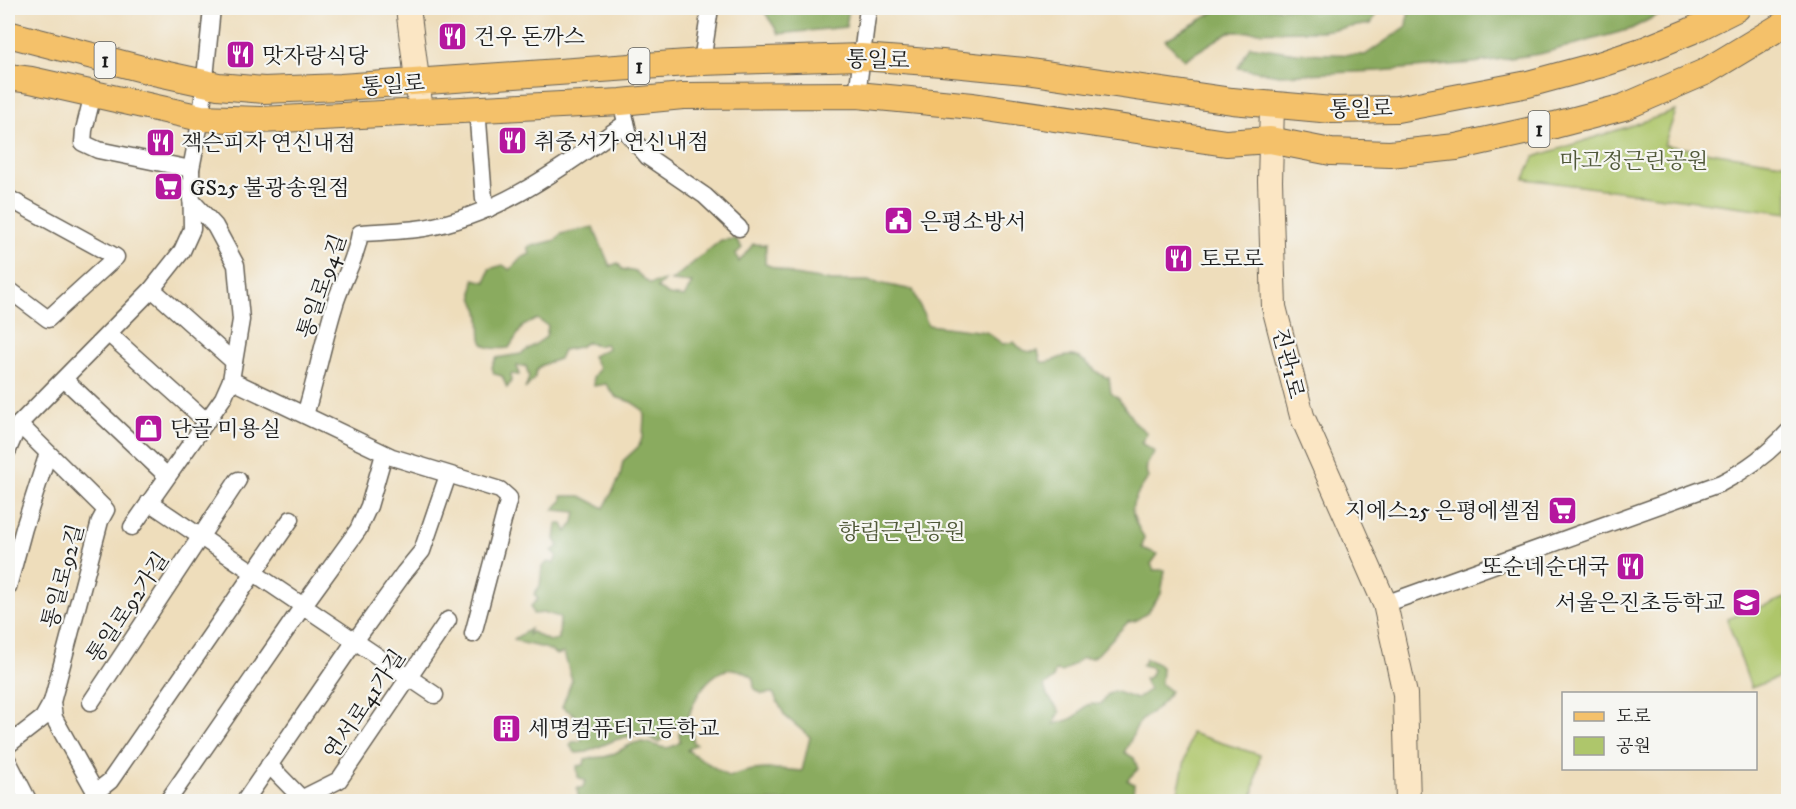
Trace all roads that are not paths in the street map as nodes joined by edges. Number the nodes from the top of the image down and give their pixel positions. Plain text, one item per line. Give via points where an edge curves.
1 (212, 8) edge
2 (408, 8) edge
3 (710, 8) edge
4 (868, 8) edge
5 (1737, 8) edge
6 (1788, 22) edge
7 (8, 34) edge
8 (861, 57) junction
9 (702, 62) junction
10 (8, 77) edge
11 (418, 81) junction
12 (204, 83) junction
13 (93, 94) junction
14 (856, 95) junction
15 (1272, 106) junction
16 (477, 108) junction
17 (421, 111) junction
18 (623, 113) junction
19 (201, 118) junction
20 (1270, 140) junction
21 (191, 169) junction
22 (8, 198) edge
23 (191, 200) junction
24 (488, 209) junction
25 (739, 228) dead end
26 (8, 289) edge
27 (152, 289) junction
28 (109, 334) junction
29 (234, 362) junction
30 (64, 379) junction
31 (231, 380) junction
32 (305, 415) junction
33 (207, 421) junction
34 (19, 424) junction
35 (1788, 432) edge
36 (8, 450) edge
37 (48, 453) junction
38 (384, 454) junction
39 (448, 475) junction
40 (167, 476) junction
41 (238, 480) dead end
42 (149, 502) junction
43 (291, 519) dead end
44 (16, 526) edge
45 (132, 527) dead end
46 (201, 537) junction
47 (253, 572) junction
48 (8, 587) edge
49 (1385, 604) junction
50 (303, 606) junction
51 (448, 620) dead end
52 (473, 634) dead end
53 (355, 641) junction
54 (408, 678) junction
55 (435, 695) dead end
56 (52, 702) junction
57 (92, 702) dead end
58 (8, 745) edge
59 (8, 761) edge
60 (269, 765) junction
61 (98, 797) edge
62 (301, 800) edge
63 (29, 801) edge
64 (167, 801) edge
65 (244, 801) edge
66 (1408, 801) edge

1 - 12 street
2 - 11 main road
3 - 9 street
4 - 8 street
5 - 15 main road, 통일로 / 1 via 1647,49 1528,84 1397,109
6 - 20 main road, 통일로 / 1 via 1705,72 1624,107 1545,128 1456,147 1390,154 1331,152
7 - 12 main road, 통일로 / 1
8 - 9 main road, 통일로 / 1
8 - 14 street
8 - 15 main road, 통일로 / 1 via 1024,71
9 - 11 main road, 통일로 / 1
10 - 13 main road, 통일로 / 1
11 - 12 main road, 통일로 / 1 via 264,90
11 - 17 main road
12 - 19 street
13 - 19 main road, 통일로 / 1
13 - 21 street via 83,143 98,150
14 - 18 main road, 통일로 / 1 via 683,96
14 - 20 main road, 통일로 / 1 via 973,106 1226,143
15 - 20 main road, 진관1로
16 - 17 main road, 통일로 / 1
16 - 18 main road, 통일로 / 1
16 - 24 street
17 - 19 main road, 통일로 / 1 via 261,120
18 - 24 street, 통일로94길 via 553,174
18 - 25 street via 629,135 648,157 705,196
19 - 21 street
20 - 49 main road, 진관1로 via 1275,307 1302,416
21 - 23 street
22 - 26 street via 116,257 48,319
23 - 27 street via 192,229 183,251
23 - 29 street, 통일로92가길 via 215,226 236,266 241,320
24 - 32 street, 통일로94길 via 424,228 360,233 333,308
27 - 28 street
27 - 29 street
28 - 30 street
28 - 33 street
29 - 31 street, 통일로92가길
30 - 34 street
30 - 40 street
31 - 32 street
31 - 33 street, 통일로92가길
32 - 38 street
33 - 40 street, 통일로92가길
34 - 36 street
34 - 37 street, 통일로92길
35 - 49 street via 1772,449 1720,483
37 - 44 street
37 - 56 street, 통일로92길 via 106,510
38 - 39 street
38 - 50 street via 358,530
39 - 52 street via 500,490 509,498
39 - 53 street via 422,551
40 - 42 street, 통일로92가길
41 - 46 street, 통일로92가길
42 - 45 street, 통일로92가길
42 - 46 street
43 - 47 street
44 - 48 street
46 - 47 street
46 - 57 street, 통일로92가길
47 - 50 street
47 - 61 street
49 - 66 main road, 진관1로 via 1405,694
50 - 53 street
50 - 64 street
51 - 54 street, 연서로41가길
53 - 54 street
53 - 60 street, 연서로41가길
54 - 55 street
54 - 62 street, 연서로41가길 via 339,780
56 - 58 street via 43,718
56 - 61 street via 54,718
59 - 63 street
60 - 62 street
60 - 65 street, 연서로41가길

